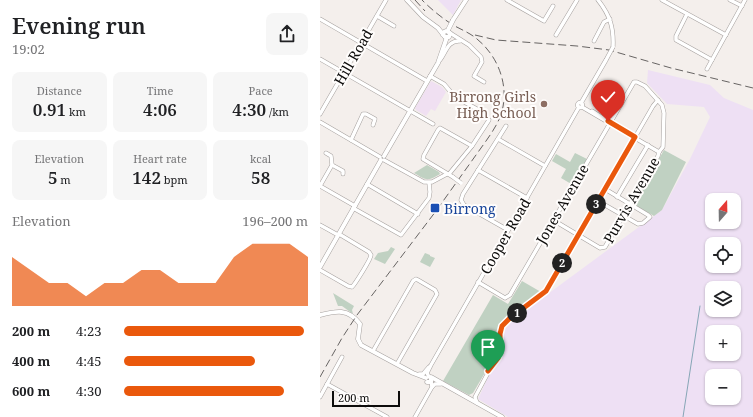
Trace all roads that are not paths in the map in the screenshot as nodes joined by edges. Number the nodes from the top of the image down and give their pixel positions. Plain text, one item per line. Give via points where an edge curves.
1 (386, 0) edge
2 (407, 0) edge
3 (466, 0) edge
4 (507, 0) edge
5 (577, 0) edge
6 (598, 0) edge
7 (662, 0) edge
8 (730, 0) edge
9 (745, 0) edge
10 (553, 6) dead end
11 (742, 6) junction
12 (687, 14) junction
13 (377, 16) junction
14 (320, 19) edge
15 (610, 19) junction
16 (394, 26) dead end
17 (447, 33) junction
18 (726, 35) junction
19 (556, 36) dead end
20 (460, 41) junction
21 (594, 41) dead end
22 (362, 43) junction
23 (320, 59) edge
24 (712, 60) junction
25 (438, 63) junction
26 (435, 67) junction
27 (707, 69) dead end
28 (344, 73) junction
29 (430, 76) junction
30 (427, 80) junction
31 (484, 82) dead end
32 (658, 100) junction
33 (581, 106) junction
34 (410, 110) junction
35 (320, 114) edge
36 (486, 114) dead end
37 (489, 120) dead end
38 (320, 122) edge
39 (609, 122) junction
40 (433, 124) dead end
41 (373, 125) dead end
42 (506, 126) dead end
43 (635, 137) junction
44 (498, 139) junction
45 (351, 140) junction
46 (648, 145) junction
47 (472, 146) junction
48 (659, 152) junction
49 (326, 153) dead end
50 (382, 158) junction
51 (332, 166) junction
52 (545, 166) junction
53 (478, 170) junction
54 (343, 174) dead end
55 (448, 174) junction
56 (429, 182) junction
57 (367, 184) junction
58 (320, 186) edge
59 (467, 188) junction
60 (605, 189) junction
61 (617, 197) junction
62 (527, 198) junction
63 (598, 201) junction
64 (630, 204) junction
65 (354, 207) junction
66 (418, 214) junction
67 (623, 216) junction
68 (553, 220) junction
69 (320, 225) edge
70 (508, 230) junction
71 (338, 235) junction
72 (579, 235) junction
73 (320, 266) edge
74 (320, 270) edge
75 (478, 282) junction
76 (320, 315) edge
77 (373, 351) junction
78 (342, 357) dead end
79 (397, 364) junction
80 (431, 365) junction
81 (413, 373) junction
82 (429, 380) junction
83 (483, 380) junction
84 (327, 384) junction
85 (440, 384) junction
86 (431, 388) junction
87 (320, 397) edge
88 (471, 400) junction
89 (477, 404) junction
90 (387, 417) edge
91 (415, 417) edge
92 (502, 417) edge

1 - 13 street, Hill Road
2 - 17 main road via 423,17
3 - 17 main road, bridge
4 - 10 street via 544,21
5 - 19 street
6 - 15 street
7 - 12 street
8 - 11 street
9 - 11 street
11 - 18 street
12 - 18 street
12 - 24 street via 676,40
13 - 16 street
13 - 22 street, Hill Road
14 - 22 street
15 - 21 street via 604,22
15 - 33 street, Cooper Road, bridge via 613,47
17 - 20 street
17 - 25 main road
17 - 26 main road
18 - 24 street
20 - 25 street via 451,43
20 - 31 street via 473,48 482,58 474,76
22 - 28 street, Hill Road
22 - 30 street
23 - 28 street
24 - 27 street
25 - 26 main road
26 - 29 main road
28 - 34 street
28 - 35 street, Hill Road
29 - 30 main road
29 - 36 street via 444,84 455,97
30 - 34 main road
32 - 39 street, Jones Avenue via 644,86 634,82
32 - 43 street
32 - 48 street, Purvis Avenue via 664,113 663,147
33 - 39 street
33 - 52 street, Cooper Road
34 - 40 street
34 - 50 main road
37 - 47 street
38 - 45 street
39 - 43 street
39 - 68 street, Jones Avenue
41 - 45 street via 375,119 363,114
42 - 44 street
43 - 46 street
43 - 60 street
44 - 52 street
44 - 53 street
45 - 50 street
46 - 48 street
46 - 61 street
47 - 55 street
47 - 55 street via 439,128 423,157 425,161
48 - 64 street, Purvis Avenue
49 - 51 street via 331,156
50 - 56 street via 422,182
50 - 57 main road
51 - 54 street via 343,171
51 - 58 street
52 - 62 street, Cooper Road
53 - 59 street
53 - 62 street
55 - 56 street
55 - 59 street, bridge
56 - 66 street via 429,198
57 - 65 main road
57 - 66 street
58 - 65 street
59 - 70 street via 461,203
60 - 61 street
60 - 63 street
61 - 64 street
62 - 70 street, Cooper Road
63 - 67 street
63 - 72 street
64 - 67 street, Purvis Avenue
64 - 67 street via 649,215 649,218 639,225
65 - 66 street via 399,235
65 - 71 main road
67 - 72 street, Purvis Avenue via 604,248
68 - 72 street
68 - 75 street, Jones Avenue via 508,298
69 - 71 street
70 - 75 street, Cooper Road
71 - 73 main road
71 - 74 street via 373,254 371,258 352,287
72 - 83 street via 546,291 502,326 499,354
75 - 80 street, Cooper Road
76 - 77 main road via 340,311 349,314 360,324 359,342
77 - 79 main road
77 - 79 street via 412,281 418,280 435,290 437,294
78 - 84 street
79 - 81 main road
80 - 81 street via 422,375
80 - 82 street, Cooper Road via 426,372
81 - 82 main road
82 - 85 main road
82 - 86 street
83 - 88 street
83 - 89 street via 475,397
84 - 87 street
84 - 90 street
85 - 86 street via 435,384
85 - 88 main road
86 - 91 street
88 - 89 main road
89 - 92 main road

